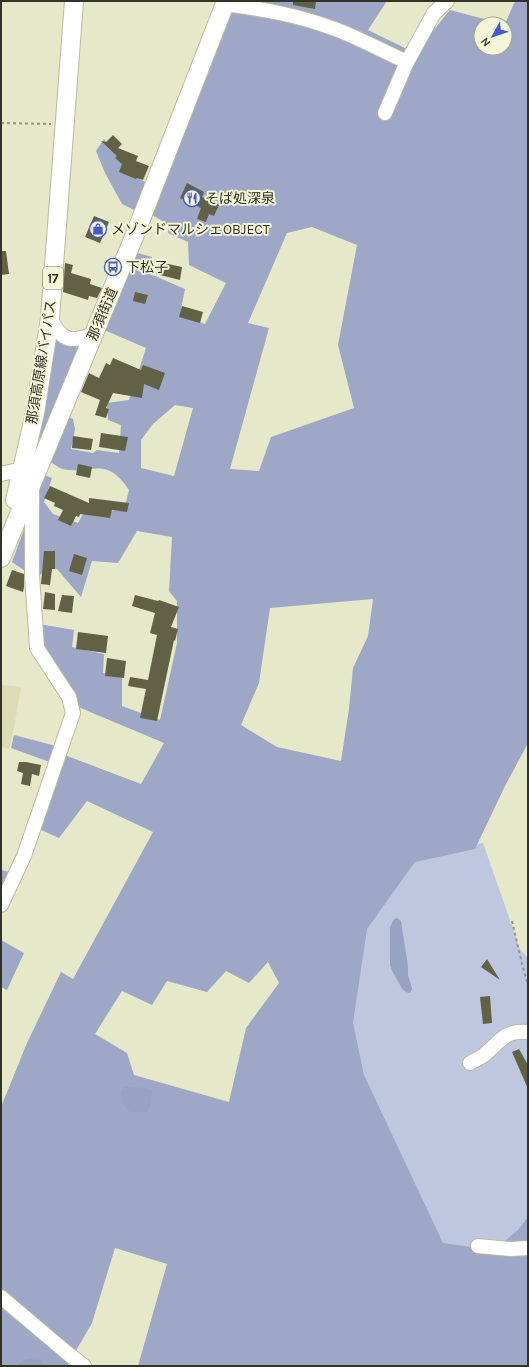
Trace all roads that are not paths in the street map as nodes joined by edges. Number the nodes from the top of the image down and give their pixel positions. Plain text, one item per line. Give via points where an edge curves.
1 (74, 1) edge
2 (447, 1) edge
3 (225, 3) edge
4 (407, 62) junction
5 (385, 113) dead end
6 (50, 318) junction
7 (93, 334) junction
8 (1, 474) edge
9 (28, 476) junction
10 (2, 555) edge
11 (1, 905) edge
12 (528, 1032) edge
13 (470, 1063) dead end
14 (478, 1246) dead end
15 (528, 1248) edge
16 (1, 1297) edge
17 (84, 1366) edge

1 - 6 main road, 那須高原線バイパス / 17
2 - 4 street via 434,13
3 - 4 street via 300,18 333,28
3 - 7 main road, 那須街道 / 17
4 - 5 street
6 - 7 street via 63,336 73,340
6 - 9 main road, 那須高原線バイパス / 17
7 - 9 main road, 那須街道 / 17
8 - 9 street
9 - 10 main road, 那須街道 / 17
9 - 11 street via 37,648 69,697 73,713 24,856
12 - 13 street via 518,1031 506,1035 483,1056
14 - 15 street
16 - 17 street

